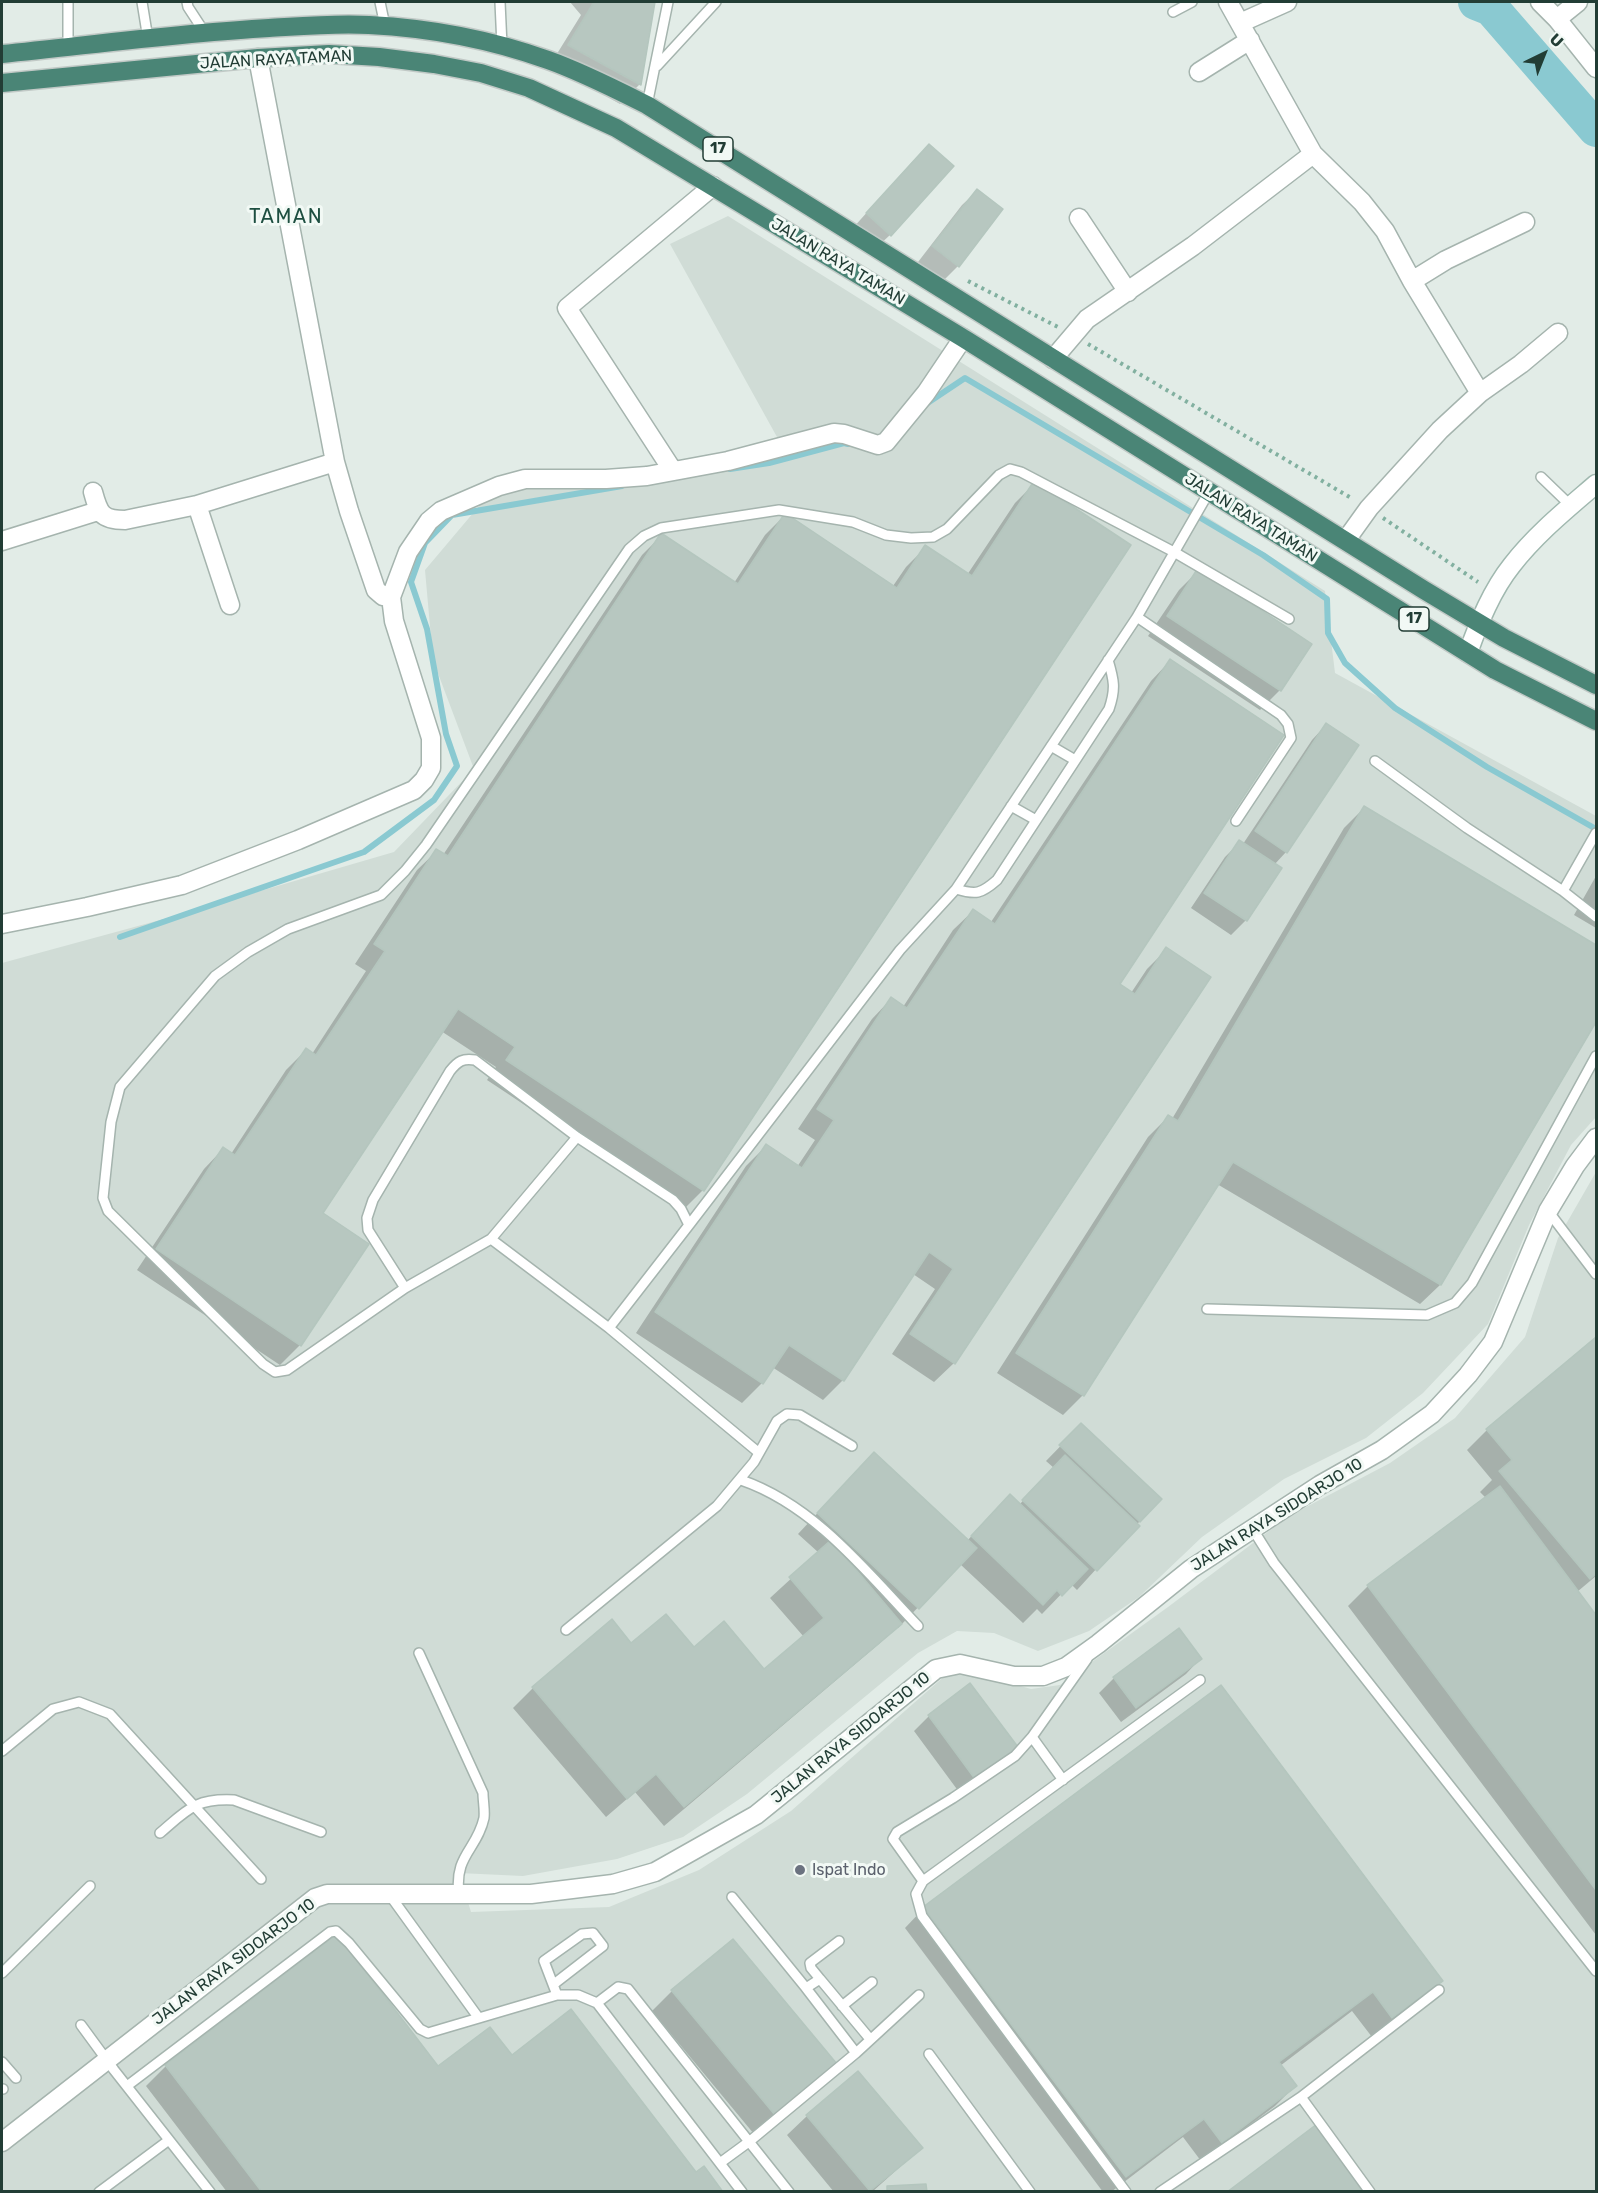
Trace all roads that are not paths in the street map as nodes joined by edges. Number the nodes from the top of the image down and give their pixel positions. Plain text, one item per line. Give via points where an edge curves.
1 (68, 2) edge
2 (142, 2) edge
3 (187, 2) edge
4 (380, 2) edge
5 (500, 2) edge
6 (668, 2) edge
7 (716, 2) edge
8 (1192, 2) edge
9 (1228, 2) edge
10 (1287, 2) edge
11 (1540, 2) edge
12 (1578, 2) edge
13 (1173, 12) dead end
14 (1557, 19) junction
15 (1240, 22) junction
16 (385, 26) junction
17 (205, 33) junction
18 (148, 39) junction
19 (1250, 40) junction
20 (502, 46) junction
21 (68, 47) junction
22 (2, 54) edge
23 (258, 58) junction
24 (656, 67) junction
25 (1596, 68) edge
26 (1199, 72) dead end
27 (2, 83) edge
28 (647, 105) junction
29 (1313, 154) junction
30 (713, 186) junction
31 (1079, 218) dead end
32 (1525, 222) dead end
33 (1412, 281) junction
34 (1128, 292) junction
35 (1558, 333) dead end
36 (963, 338) junction
37 (1053, 358) junction
38 (1480, 393) junction
39 (335, 462) junction
40 (673, 471) junction
41 (1541, 477) dead end
42 (1596, 484) edge
43 (93, 492) dead end
44 (1207, 496) junction
45 (196, 505) junction
46 (1571, 506) junction
47 (98, 511) junction
48 (2, 541) edge
49 (1348, 541) junction
50 (1174, 552) junction
51 (391, 597) junction
52 (230, 605) dead end
53 (1137, 617) junction
54 (1289, 619) dead end
55 (1479, 623) junction
56 (1468, 652) junction
57 (1108, 660) junction
58 (1596, 685) edge
59 (1596, 721) edge
60 (1051, 746) junction
61 (1075, 760) junction
62 (1375, 761) dead end
63 (1011, 806) junction
64 (1036, 820) junction
65 (1236, 821) dead end
66 (1596, 833) edge
67 (956, 889) junction
68 (1563, 891) junction
69 (1596, 917) edge
70 (2, 924) edge
71 (1596, 1056) edge
72 (577, 1137) junction
73 (1596, 1138) edge
74 (1548, 1211) junction
75 (689, 1225) junction
76 (491, 1239) junction
77 (1596, 1274) edge
78 (405, 1288) junction
79 (1208, 1309) dead end
80 (609, 1328) junction
81 (852, 1446) dead end
82 (758, 1452) junction
83 (741, 1480) junction
84 (1252, 1528) junction
85 (918, 1626) dead end
86 (566, 1630) dead end
87 (1098, 1644) junction
88 (419, 1653) dead end
89 (1200, 1680) dead end
90 (1032, 1737) junction
91 (2, 1751) edge
92 (1064, 1780) junction
93 (194, 1805) junction
94 (321, 1832) dead end
95 (160, 1833) dead end
96 (261, 1878) dead end
97 (923, 1881) junction
98 (90, 1886) dead end
99 (389, 1894) junction
100 (459, 1894) junction
101 (732, 1897) dead end
102 (839, 1941) dead end
103 (1596, 1971) edge
104 (2, 1973) edge
105 (820, 1979) junction
106 (872, 1982) dead end
107 (554, 1984) junction
108 (806, 1988) junction
109 (1439, 1990) dead end
110 (557, 1995) junction
111 (918, 1995) dead end
112 (597, 2003) junction
113 (842, 2006) junction
114 (478, 2017) junction
115 (81, 2025) dead end
116 (870, 2038) junction
117 (856, 2053) junction
118 (929, 2054) dead end
119 (106, 2059) junction
120 (2, 2062) edge
121 (16, 2078) dead end
122 (127, 2086) junction
123 (1301, 2097) junction
124 (170, 2140) junction
125 (750, 2141) junction
126 (2, 2142) edge
127 (720, 2163) junction
128 (99, 2192) edge
129 (210, 2192) edge
130 (742, 2192) edge
131 (789, 2192) edge
132 (1030, 2192) edge
133 (1126, 2192) edge
134 (1160, 2192) edge
135 (1370, 2192) edge

1 - 21 lane
2 - 18 lane
3 - 17 lane
4 - 16 lane
5 - 20 lane
6 - 24 lane
7 - 24 lane
8 - 13 lane
9 - 15 street
10 - 15 street
11 - 14 street
12 - 14 street
14 - 25 street
15 - 19 street
16 - 17 highway, JALAN RAYA TAMAN / 17 via 327,25
16 - 20 highway, JALAN RAYA TAMAN / 17
17 - 18 highway, JALAN RAYA TAMAN / 17
18 - 21 highway, JALAN RAYA TAMAN / 17
19 - 26 street
19 - 29 street
20 - 28 highway, JALAN RAYA TAMAN / 17 via 600,81
21 - 22 highway, JALAN RAYA TAMAN / 17
23 - 27 highway, JALAN RAYA TAMAN / 17
23 - 30 highway, JALAN RAYA TAMAN / 17 via 329,54 379,57 481,73 582,111
23 - 39 street
24 - 28 lane
28 - 37 highway, JALAN RAYA TAMAN / 17
29 - 33 street via 1362,202 1385,231
29 - 34 street
30 - 36 highway, JALAN RAYA TAMAN / 17
30 - 40 street via 567,308
31 - 34 street
32 - 33 street via 1460,252
33 - 38 street
34 - 37 street via 1087,319
35 - 38 street
36 - 40 street via 886,442 878,445 834,433
36 - 44 highway, JALAN RAYA TAMAN / 17
37 - 49 highway, JALAN RAYA TAMAN / 17
38 - 49 street via 1440,430 1369,508
39 - 45 street
39 - 51 street via 376,590
40 - 51 street via 624,478 525,479 456,503 429,521 413,544
41 - 46 lane
42 - 46 street
43 - 47 street
44 - 50 lane
44 - 56 highway, JALAN RAYA TAMAN / 17
45 - 47 street via 125,520 106,518
45 - 52 street
46 - 55 street via 1536,536 1511,565
47 - 48 street
49 - 55 highway, JALAN RAYA TAMAN / 17
50 - 53 lane
50 - 54 lane
50 - 78 lane via 1010,469 999,475 947,529 933,537 886,535 853,522 779,510 661,528 629,549 405,871 381,895 288,929 215,976 120,1087 111,1122 103,1198 108,1211 263,1364 275,1372 287,1370
51 - 70 street via 394,621 431,738 431,768 414,790 182,885
53 - 57 lane
53 - 65 lane via 1281,715 1288,724 1291,738
55 - 56 street
55 - 58 highway, JALAN RAYA TAMAN
56 - 59 highway, JALAN RAYA TAMAN
57 - 60 lane
57 - 61 lane via 1114,695
60 - 61 lane
60 - 63 lane
61 - 64 lane
62 - 68 lane
63 - 64 lane
63 - 67 lane
64 - 67 lane via 997,880 984,892
66 - 68 lane
67 - 75 lane via 900,950
68 - 69 lane
71 - 79 lane via 1472,1283 1455,1303 1427,1315
72 - 75 lane via 673,1200
72 - 76 lane
72 - 78 lane via 475,1060 456,1063 373,1200 367,1218 368,1230
73 - 74 street, JALAN RAYA SIDOARJO 10
74 - 77 lane
74 - 84 street, JALAN RAYA SIDOARJO 10 via 1493,1342 1432,1414 1382,1450
75 - 80 lane
76 - 78 lane
76 - 80 lane
80 - 82 lane
81 - 82 lane via 800,1415 787,1414 777,1421
82 - 83 lane
83 - 85 lane via 779,1496 815,1522
83 - 86 lane via 717,1506
84 - 87 street, JALAN RAYA SIDOARJO 10 via 1191,1569
84 - 103 lane via 1274,1563
87 - 90 lane
87 - 100 street, JALAN RAYA SIDOARJO 10 via 1066,1667 1043,1676 1014,1676 960,1664 936,1669 756,1815 655,1872 613,1884 531,1894
88 - 100 lane via 483,1793 484,1816 461,1863 457,1877
89 - 92 lane
90 - 92 lane
90 - 97 lane via 1015,1756 894,1835
91 - 93 lane via 53,1709 79,1702 110,1714
92 - 97 lane
93 - 94 lane via 234,1800
93 - 95 lane
93 - 96 lane
97 - 133 lane via 916,1894 922,1916
98 - 104 lane
99 - 100 street, JALAN RAYA SIDOARJO 10
99 - 114 lane
99 - 119 street, JALAN RAYA SIDOARJO 10 via 327,1894 315,1898
101 - 108 lane
102 - 105 lane via 810,1963
105 - 108 lane
105 - 113 lane
106 - 113 lane
107 - 107 lane via 603,1946 592,1933 582,1934 544,1961
107 - 110 lane
108 - 117 lane
109 - 123 lane
110 - 112 lane via 578,1995
110 - 114 lane
111 - 116 lane
112 - 125 lane via 618,1987 628,1989
112 - 127 lane
113 - 116 lane
114 - 122 lane via 428,2033 420,2029 341,1934 330,1932
115 - 119 lane
116 - 117 lane
117 - 125 lane
118 - 132 lane
119 - 122 lane
119 - 126 street, JALAN RAYA SIDOARJO 10
120 - 121 lane
122 - 124 lane
123 - 134 lane
123 - 135 lane
124 - 128 lane
124 - 129 lane
125 - 127 lane
125 - 131 lane
127 - 130 lane

